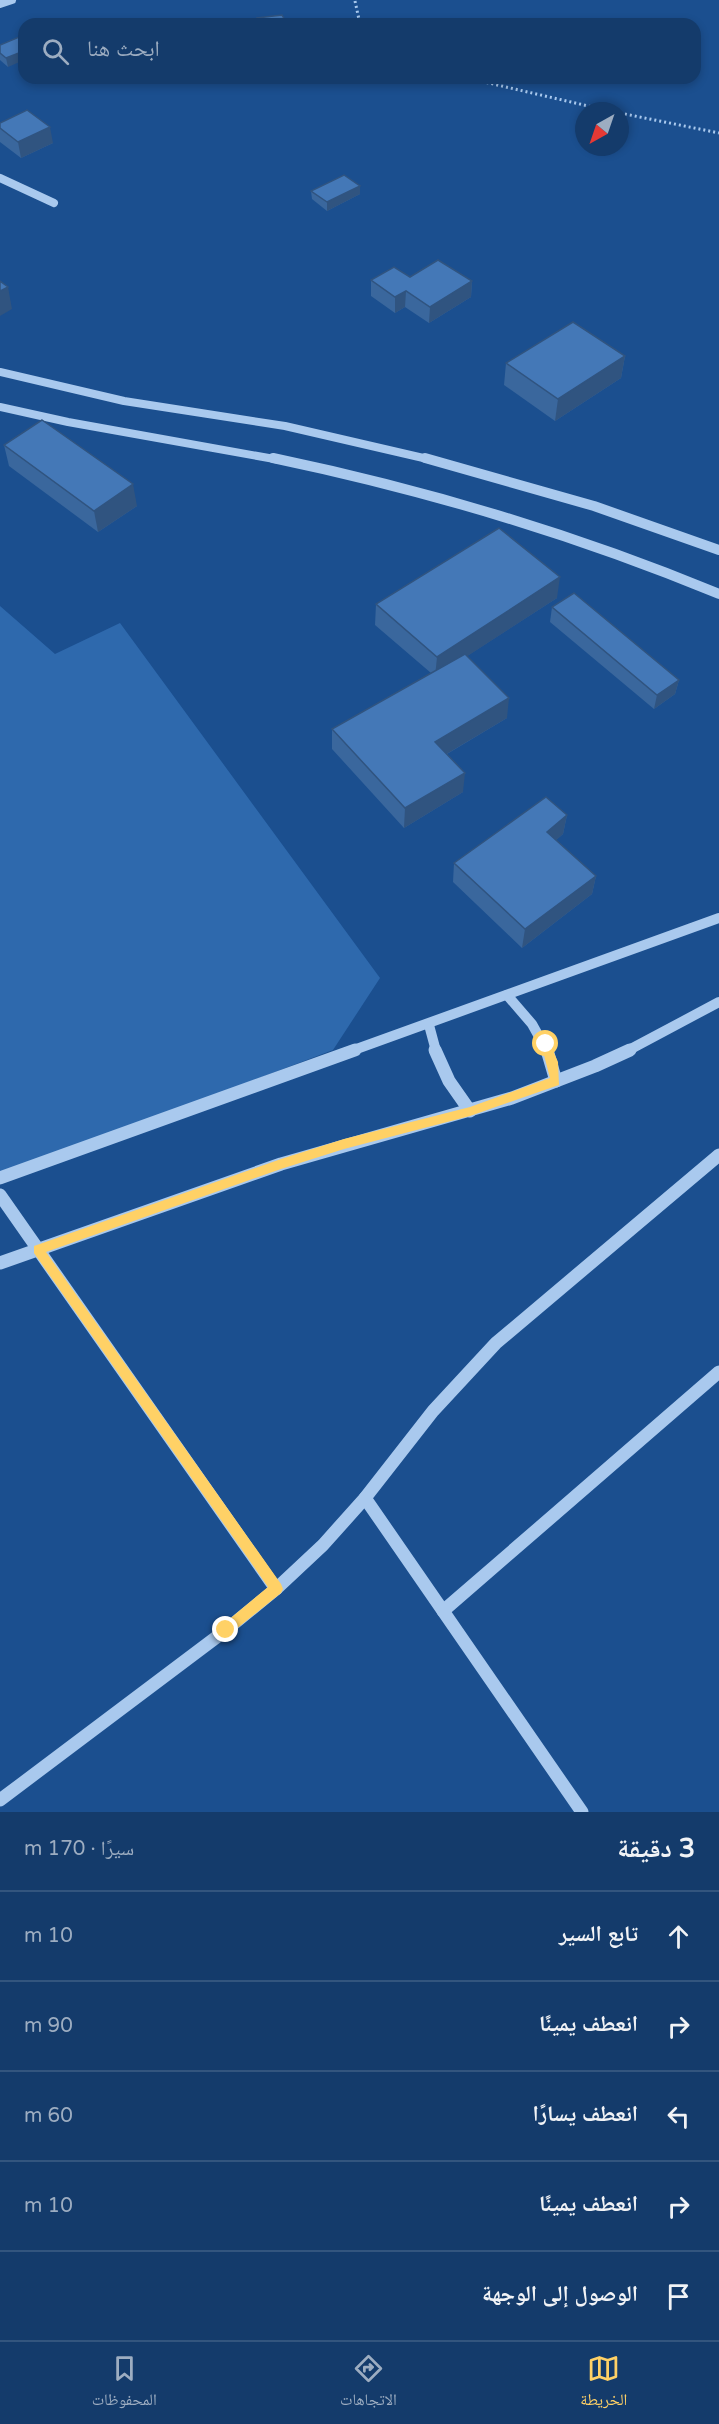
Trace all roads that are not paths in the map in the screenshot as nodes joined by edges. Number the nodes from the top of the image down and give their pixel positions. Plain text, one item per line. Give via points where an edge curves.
1 (12, 0) edge
2 (0, 4) edge
3 (0, 178) edge
4 (54, 203) dead end
5 (0, 372) edge
6 (0, 407) edge
7 (719, 550) edge
8 (719, 594) edge
9 (719, 918) edge
10 (507, 995) junction
11 (719, 1002) edge
12 (429, 1024) junction
13 (556, 1081) junction
14 (470, 1111) junction
15 (719, 1155) edge
16 (0, 1178) edge
17 (0, 1195) edge
18 (38, 1250) junction
19 (0, 1263) edge
20 (719, 1372) edge
21 (365, 1498) junction
22 (276, 1589) junction
23 (443, 1611) junction
24 (0, 1800) edge
25 (582, 1812) edge

1 - 2 street
3 - 4 street
5 - 7 street via 124,401 285,426 446,463 594,506
6 - 8 street via 362,478 539,528
9 - 10 street
10 - 12 street
10 - 13 street via 537,1028
11 - 13 street via 657,1037
12 - 14 street via 441,1070
12 - 16 street
13 - 14 street
14 - 18 street via 281,1164
15 - 21 street via 496,1343 433,1410
17 - 18 street
18 - 19 street
18 - 22 street
20 - 23 street
21 - 22 street
21 - 23 street
22 - 24 street
23 - 25 street

